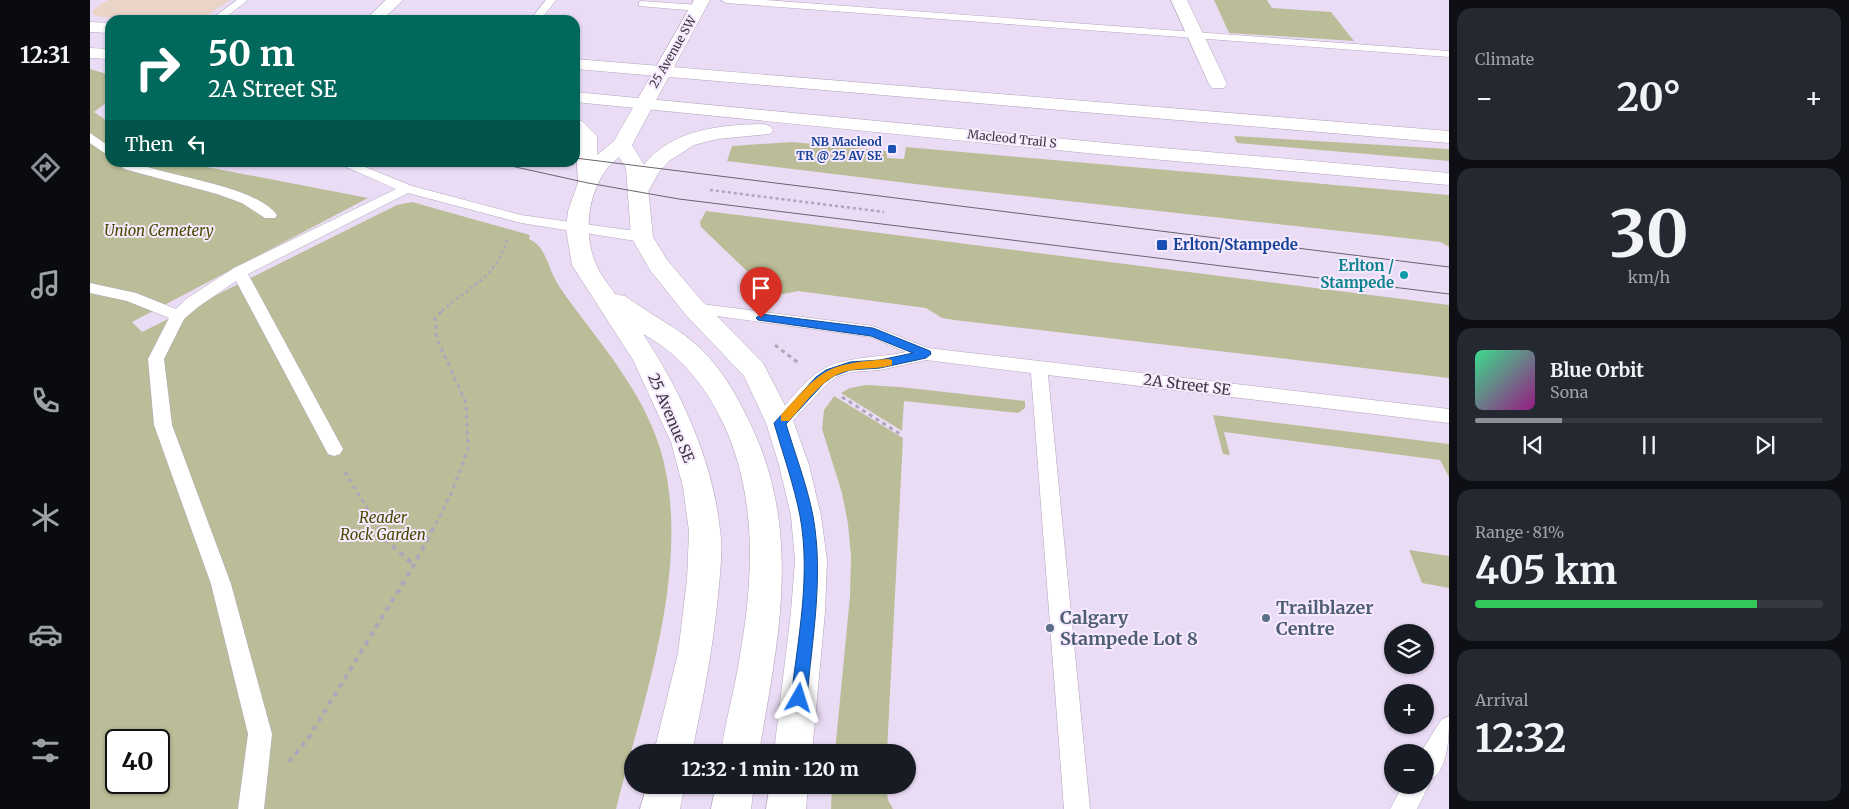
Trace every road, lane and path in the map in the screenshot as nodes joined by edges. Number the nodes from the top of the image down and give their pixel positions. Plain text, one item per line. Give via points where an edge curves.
1 (243, 0) edge
2 (395, 0) edge
3 (551, 0) edge
4 (726, 0) edge
5 (1180, 0) edge
6 (642, 4) dead end
7 (700, 4) edge
8 (222, 15) edge
9 (378, 15) edge
10 (538, 15) edge
11 (90, 27) edge
12 (105, 28) edge
13 (1196, 36) junction
14 (90, 53) edge
15 (105, 54) edge
16 (1449, 54) edge
17 (580, 64) edge
18 (661, 72) junction
19 (580, 77) edge
20 (1218, 84) dead end
21 (580, 97) edge
22 (643, 103) junction
23 (580, 130) edge
24 (90, 137) edge
25 (1449, 137) edge
26 (622, 144) junction
27 (105, 149) edge
28 (1188, 156) junction
29 (132, 167) edge
30 (354, 167) edge
31 (1449, 178) edge
32 (588, 184) junction
33 (407, 189) junction
34 (710, 190) dead end
35 (638, 193) junction
36 (884, 212) dead end
37 (270, 215) dead end
38 (577, 229) junction
39 (510, 232) dead end
40 (642, 237) junction
41 (239, 272) junction
42 (599, 288) junction
43 (93, 291) edge
44 (694, 308) junction
45 (178, 316) junction
46 (773, 344) dead end
47 (926, 354) junction
48 (804, 368) dead end
49 (1039, 368) junction
50 (839, 394) dead end
51 (1449, 416) edge
52 (780, 423) junction
53 (900, 434) dead end
54 (338, 457) joint
55 (414, 565) junction
56 (1449, 728) edge
57 (675, 744) edge
58 (741, 744) edge
59 (794, 744) edge
60 (1434, 754) edge
61 (286, 766) dead end
62 (664, 794) edge
63 (734, 794) edge
64 (788, 794) edge
65 (1412, 794) edge
66 (251, 809) edge
67 (660, 809) edge
68 (731, 809) edge
69 (786, 809) edge
70 (1077, 809) edge
71 (1403, 809) edge

1 - 8 lane
2 - 9 main road
3 - 10 lane
4 - 13 lane
5 - 13 main road
6 - 7 lane
7 - 18 main road, 25 Avenue SW
11 - 12 main road
13 - 16 lane
13 - 20 main road
14 - 15 main road
17 - 18 main road
18 - 19 main road via 644,79 625,81
18 - 22 main road, 25 Avenue SW
18 - 25 main road
21 - 22 main road, Macleod Trail S
22 - 26 main road, 25 Avenue SE
22 - 28 main road, Macleod Trail S
23 - 32 main road via 587,136
24 - 27 lane
26 - 32 main road, 25 Avenue SE via 599,162
26 - 35 main road via 636,168
28 - 31 main road, Macleod Trail S
28 - 35 main road via 1158,165 786,130 732,130 709,133 664,155 651,169
29 - 37 lane via 222,191 246,200
30 - 33 lane
32 - 38 main road, 25 Avenue SE
33 - 38 lane via 520,219
33 - 41 lane
34 - 36 path
35 - 40 main road
38 - 40 lane
38 - 42 main road, 25 Avenue SE via 584,265
39 - 55 path via 496,268 474,288 446,304 435,318 437,340 466,403 468,449 450,494
40 - 44 main road via 658,265
41 - 45 lane
41 - 54 lane
42 - 57 main road, 25 Avenue SE via 644,356 665,398 685,442 698,487 705,531 703,580 695,653
42 - 58 main road via 640,320 679,343 700,365 727,403 750,451 761,490 768,567 764,616
43 - 45 lane via 131,297
44 - 47 lane, 2A Street SE via 873,332
44 - 52 main road via 754,370
45 - 66 lane via 156,359 163,425 221,584 260,734
46 - 48 path
47 - 49 lane, 2A Street SE
47 - 52 lane, 2A Street SE via 880,364 850,366 830,373
49 - 51 lane, 2A Street SE
49 - 70 lane
50 - 53 path
52 - 59 main road via 806,516 811,560
54 - 55 path via 387,541
55 - 61 path via 309,737
56 - 60 lane
62 - 67 main road
63 - 68 main road
64 - 69 main road
65 - 71 lane

